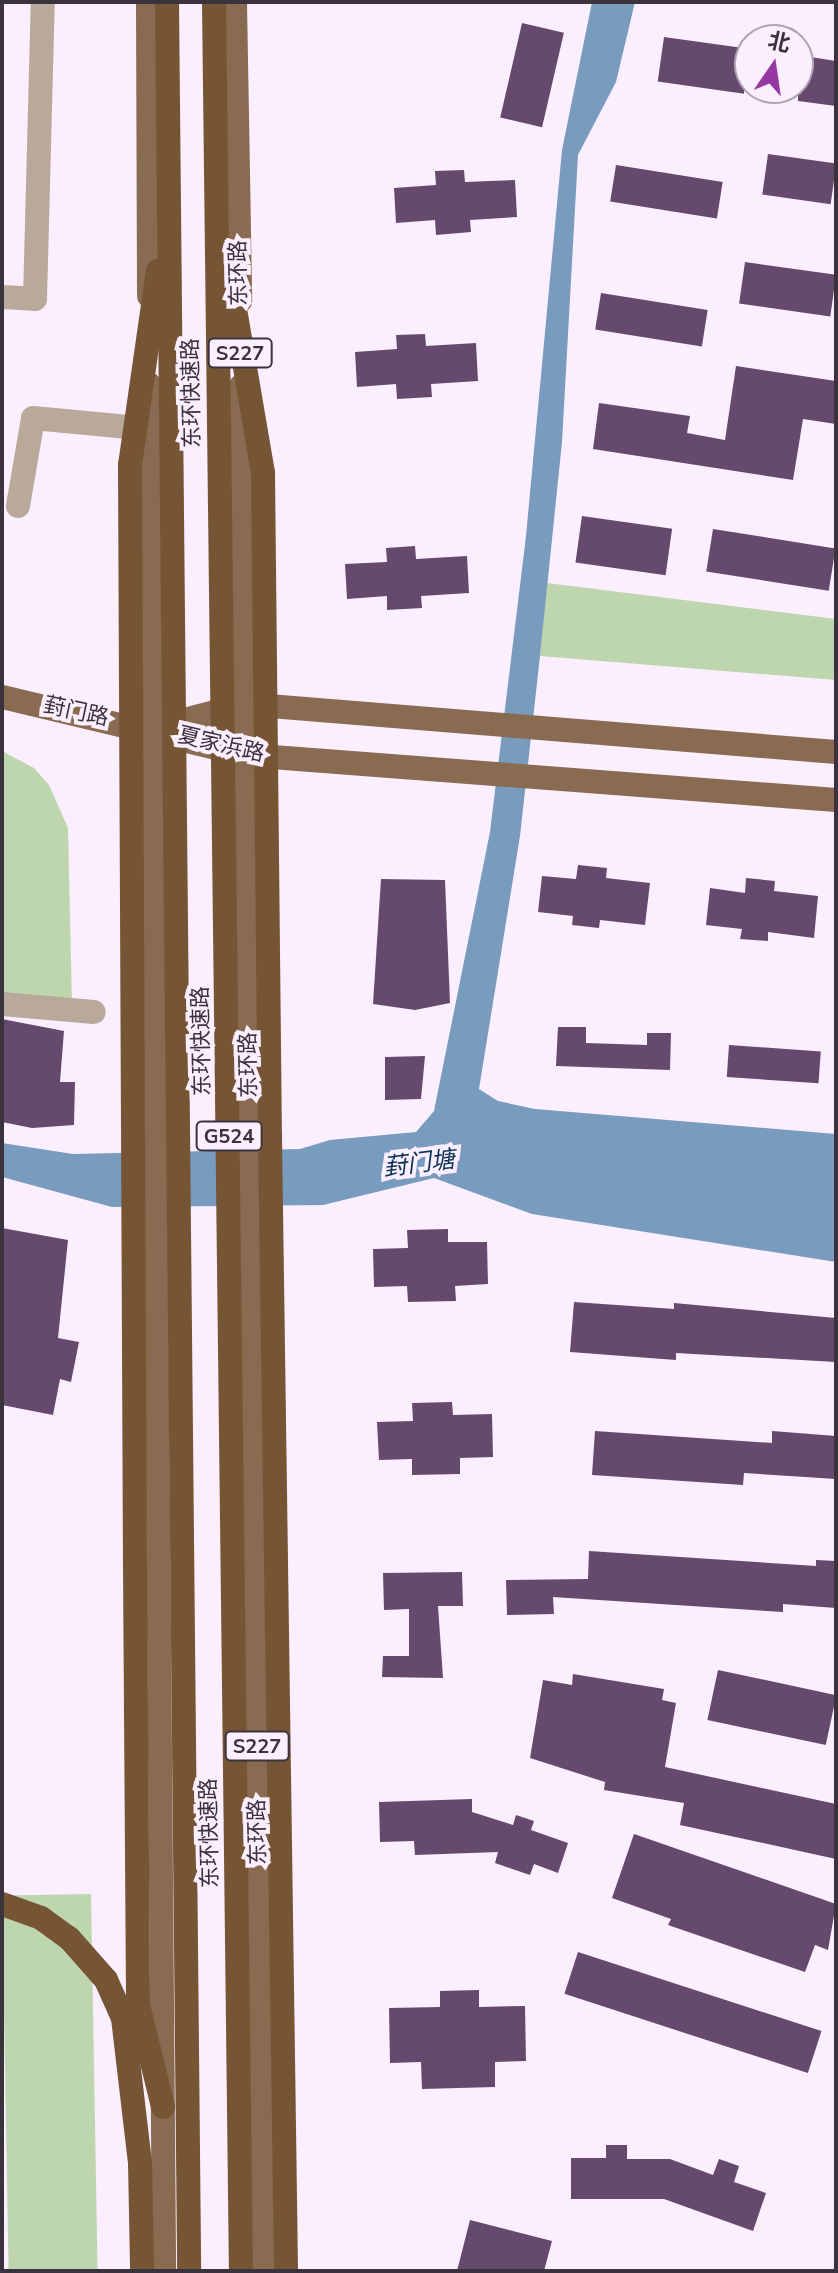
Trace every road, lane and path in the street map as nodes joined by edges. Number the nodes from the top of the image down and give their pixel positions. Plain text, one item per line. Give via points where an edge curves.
1 (43, 2) edge
2 (148, 2) edge
3 (167, 2) edge
4 (214, 2) edge
5 (235, 2) edge
6 (169, 193) junction
7 (215, 194) junction
8 (2, 297) edge
9 (149, 429) junction
10 (18, 506) dead end
11 (2, 697) edge
12 (245, 704) junction
13 (151, 728) junction
14 (836, 752) edge
15 (246, 755) junction
16 (836, 800) edge
17 (2, 1004) edge
18 (94, 1012) dead end
19 (2, 1904) edge
20 (163, 2107) junction
21 (142, 2271) edge
22 (164, 2271) edge
23 (189, 2271) edge
24 (241, 2271) edge
25 (264, 2271) edge
26 (286, 2271) edge

1 - 8 street via 35,299
2 - 9 main road
3 - 6 highway, 东环快速路 / G524, bridge
4 - 7 highway, 东环快速路 / G524, bridge
5 - 12 main road, 东环路 / S227
6 - 20 highway, bridge via 130,465 138,2005
6 - 23 highway, 东环快速路 / G524, bridge
7 - 24 highway, 东环快速路 / G524, bridge
7 - 26 highway, bridge via 263,473
9 - 10 street via 33,418
9 - 13 main road
11 - 13 main road, 葑门路
12 - 13 main road, 夏家浜路
12 - 14 main road, 夏家浜路
12 - 15 main road, 东环路 / S227
13 - 15 main road, 夏家浜路
13 - 20 main road
15 - 16 main road, 夏家浜路
15 - 25 main road, 东环路 / S227
17 - 18 street
19 - 21 highway via 41,1918 81,1948 106,1980 123,2018 140,2162
20 - 22 main road

